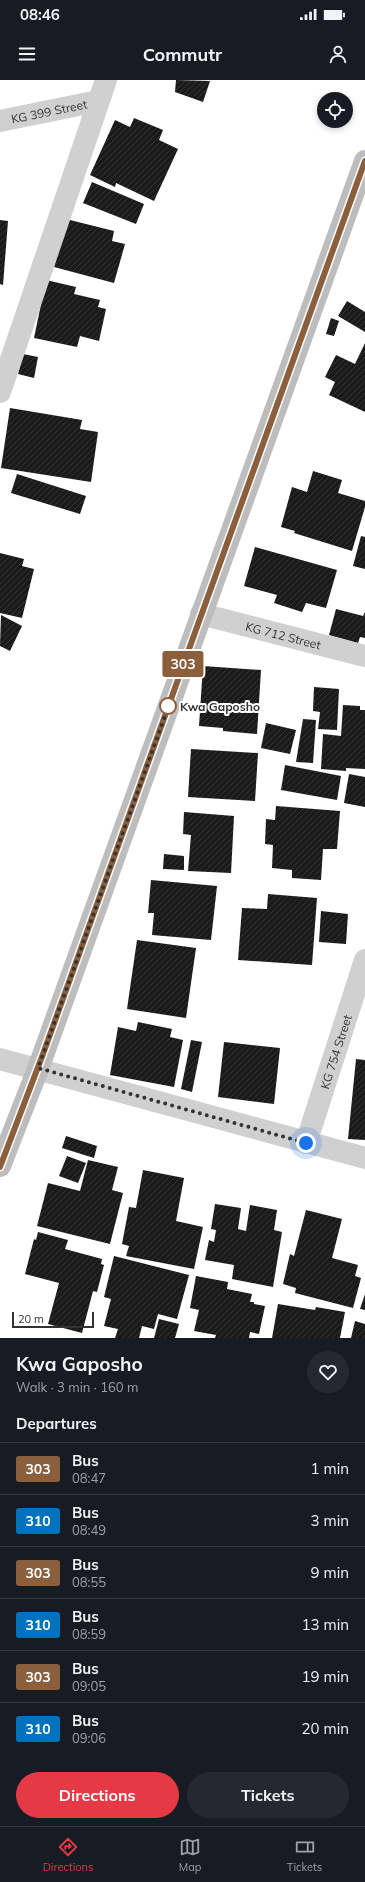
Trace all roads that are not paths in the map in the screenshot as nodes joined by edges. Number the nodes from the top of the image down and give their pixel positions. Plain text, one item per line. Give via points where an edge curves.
1 (106, 80) edge
2 (98, 101) junction
3 (0, 121) edge
4 (365, 161) edge
5 (0, 392) edge
6 (201, 614) junction
7 (365, 656) edge
8 (365, 960) edge
9 (0, 1059) edge
10 (38, 1068) junction
11 (306, 1143) junction
12 (365, 1158) edge
13 (0, 1166) edge

1 - 2 street
2 - 3 street, KG 399 Street
2 - 5 street
4 - 6 main road
6 - 7 street, KG 712 Street
6 - 10 main road
8 - 11 street, KG 754 Street
9 - 10 street
10 - 11 street
10 - 13 main road
11 - 12 street

